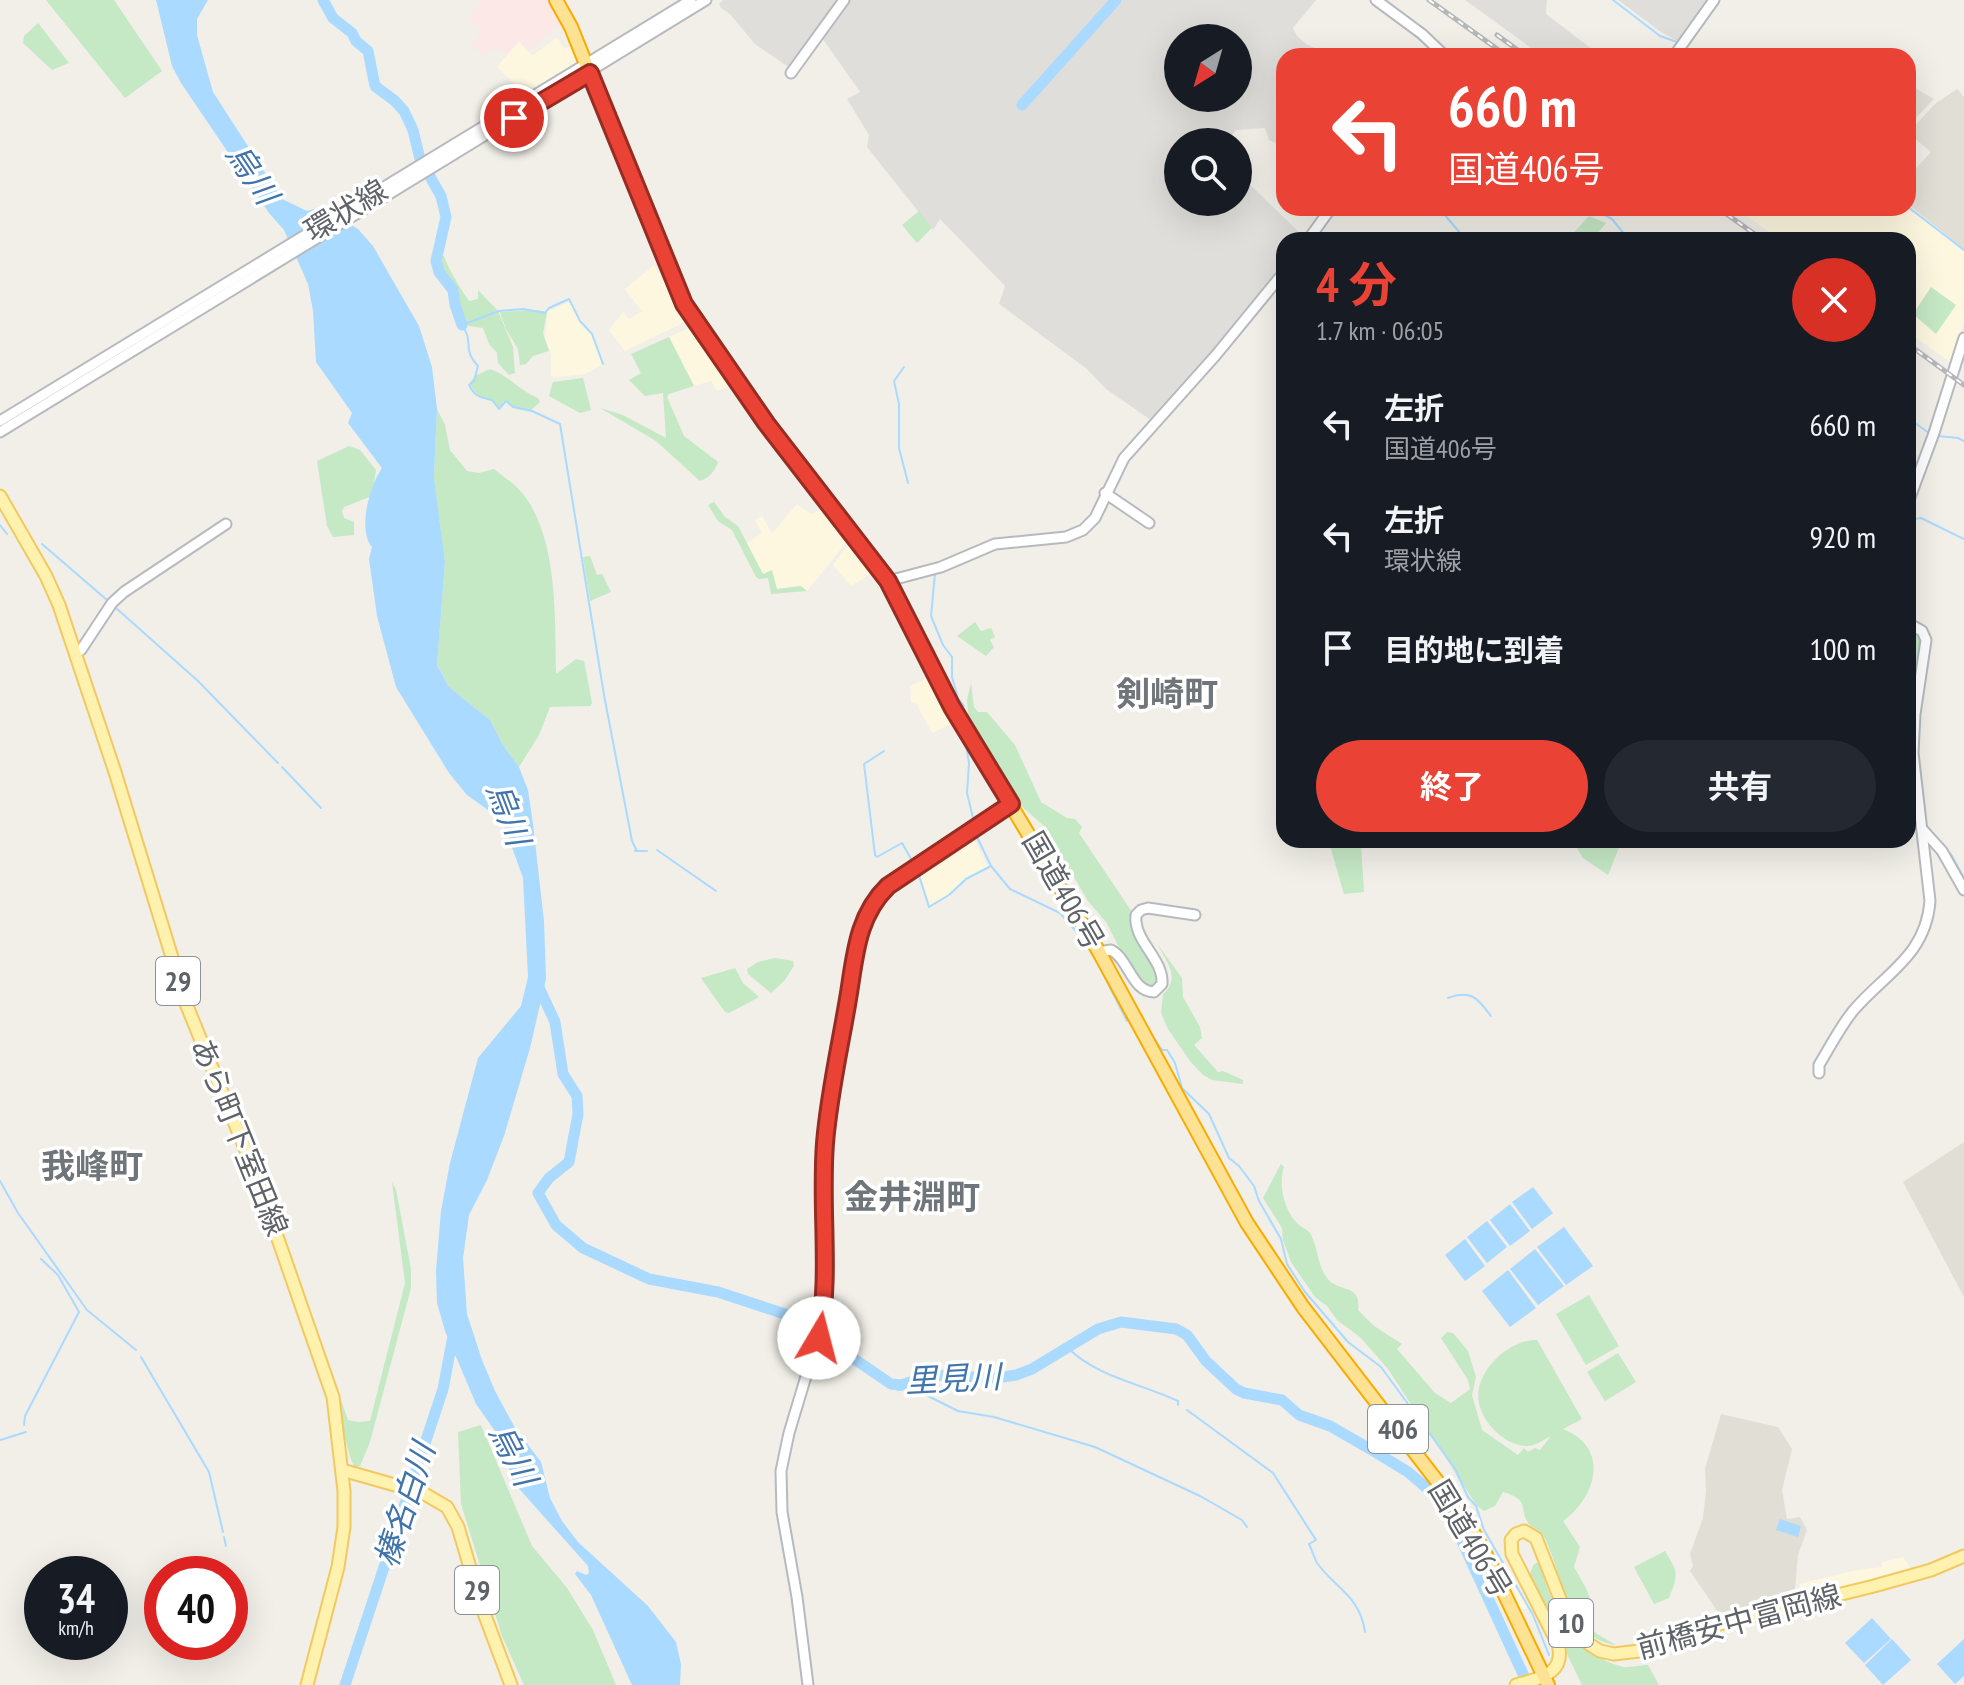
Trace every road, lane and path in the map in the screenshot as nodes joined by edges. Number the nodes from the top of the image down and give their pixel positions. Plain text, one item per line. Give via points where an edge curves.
1 (556, 0) edge
2 (691, 0) edge
3 (706, 0) edge
4 (844, 0) edge
5 (1376, 0) edge
6 (1714, 0) edge
7 (1435, 48) edge
8 (1680, 48) edge
9 (588, 68) junction
10 (791, 73) dead end
11 (1276, 282) edge
12 (230, 286) junction
13 (1964, 338) edge
14 (0, 421) edge
15 (0, 432) edge
16 (1916, 481) edge
17 (1105, 493) junction
18 (0, 496) edge
19 (1149, 523) dead end
20 (226, 524) dead end
21 (888, 581) junction
22 (1916, 628) edge
23 (75, 653) junction
24 (1916, 707) edge
25 (1916, 788) edge
26 (1011, 804) junction
27 (1923, 830) junction
28 (1964, 890) edge
29 (1195, 915) dead end
30 (1099, 952) junction
31 (1819, 1073) dead end
32 (342, 1470) junction
33 (1964, 1556) edge
34 (1532, 1682) edge
35 (307, 1685) edge
36 (511, 1685) edge
37 (808, 1685) edge

1 - 9 highway, 国道406号 / 406
2 - 9 street
3 - 9 street
4 - 10 street
5 - 7 street
6 - 8 street
9 - 12 street
9 - 21 highway, 国道406号 / 406 via 677,290 695,322
11 - 17 street via 1124,458
12 - 14 street
12 - 15 street
13 - 16 street
17 - 19 street
17 - 21 street via 1095,518 1078,534 995,544
18 - 23 main road, あら町下室田線 / 29 via 46,576
20 - 23 street via 124,592
21 - 26 highway, 国道406号 / 406 via 952,707
22 - 24 street via 1926,640
23 - 32 main road, あら町下室田線 / 29 via 187,1006 255,1173 329,1383
25 - 27 street
26 - 30 highway, 国道406号 / 406
26 - 37 street via 888,886 860,929 825,1144 820,1333 780,1482
27 - 28 street
27 - 31 street via 1930,901 1926,925 1903,964 1849,1018
29 - 30 street via 1148,908 1136,915 1137,928 1161,973 1162,984 1154,992 1140,987 1118,953
30 - 34 highway, 国道406号 / 406 via 1266,1254 1472,1530 1511,1607
32 - 35 main road, あら町下室田線 / 29 via 342,1547
32 - 36 main road, 29 via 423,1493 447,1507
33 - 34 main road, 前橋安中富岡線 / 10 via 1874,1586 1614,1654 1600,1651 1578,1634 1559,1601 1536,1538 1524,1531 1511,1540 1512,1554 1561,1655 1556,1668

